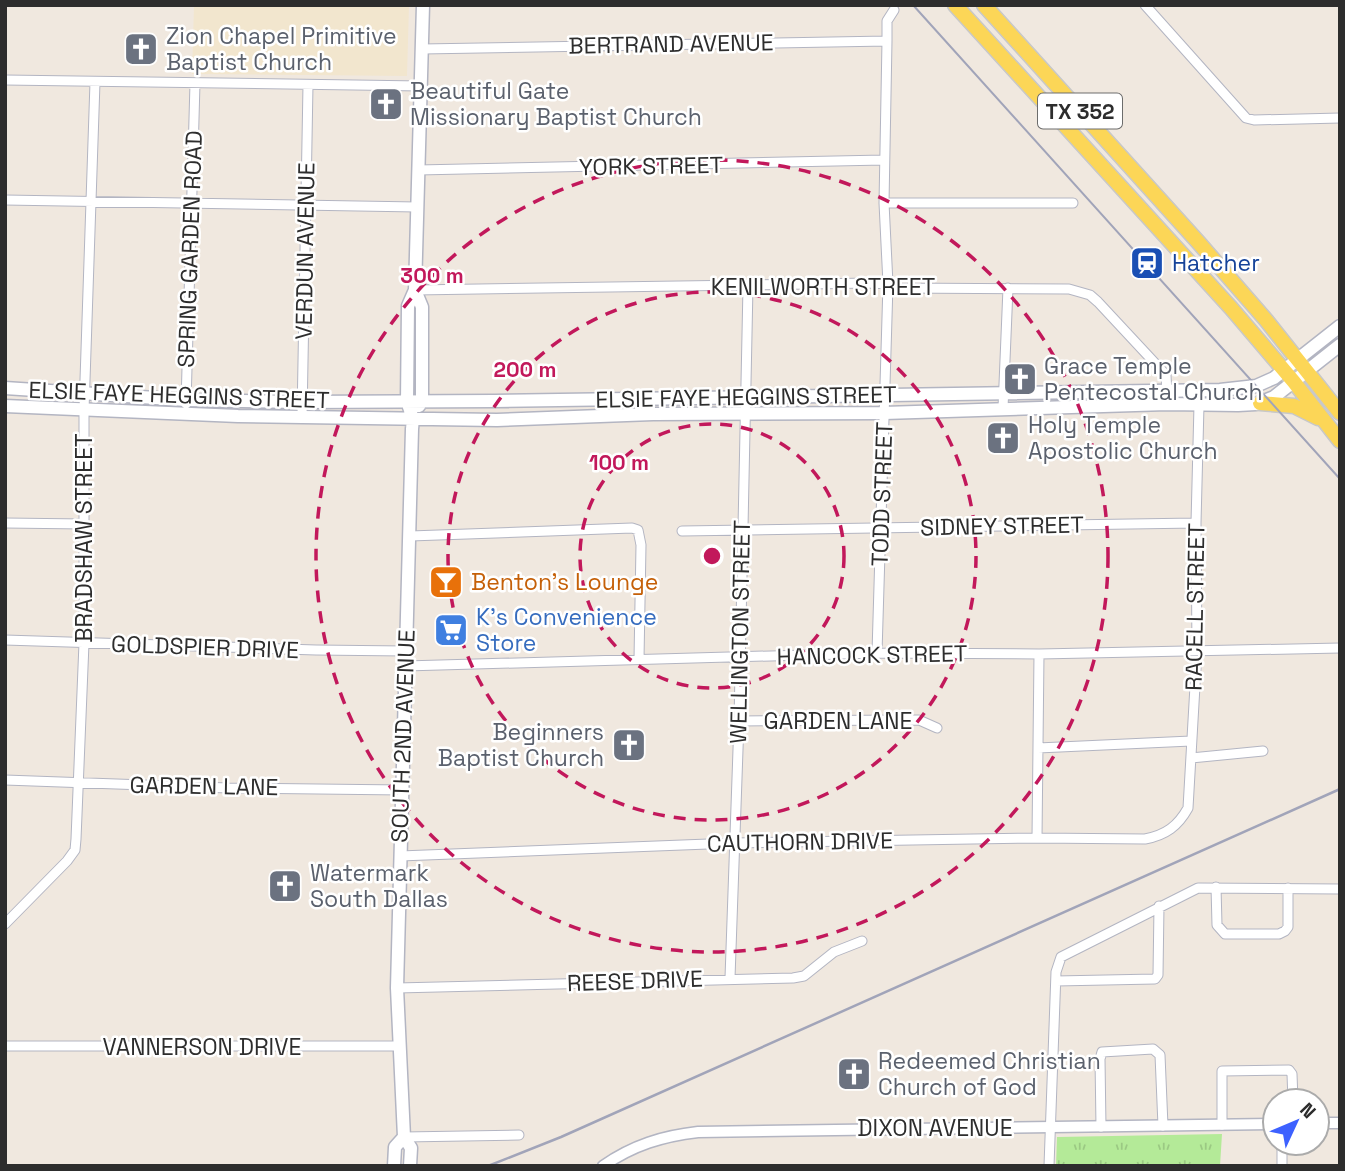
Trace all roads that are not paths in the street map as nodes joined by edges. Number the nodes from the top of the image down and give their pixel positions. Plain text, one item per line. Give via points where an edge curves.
1 (423, 5) edge
2 (955, 5) edge
3 (1145, 5) edge
4 (894, 9) dead end
5 (990, 9) edge
6 (887, 40) junction
7 (422, 49) junction
8 (5, 80) edge
9 (95, 82) junction
10 (195, 83) junction
11 (307, 85) junction
12 (421, 86) junction
13 (1340, 118) edge
14 (884, 160) junction
15 (418, 170) junction
16 (1116, 182) junction
17 (1152, 191) junction
18 (5, 200) edge
19 (93, 202) junction
20 (884, 203) junction
21 (1073, 203) dead end
22 (191, 204) junction
23 (306, 206) junction
24 (417, 207) junction
25 (888, 284) junction
26 (748, 286) junction
27 (1008, 288) junction
28 (415, 290) junction
29 (1340, 326) edge
30 (1340, 345) edge
31 (1297, 359) junction
32 (1284, 370) junction
33 (1307, 372) junction
34 (1294, 382) junction
35 (5, 388) edge
36 (1167, 390) junction
37 (1004, 392) junction
38 (85, 394) junction
39 (884, 394) junction
40 (746, 398) junction
41 (186, 400) junction
42 (407, 401) junction
43 (422, 401) junction
44 (495, 401) junction
45 (302, 402) junction
46 (1260, 403) junction
47 (1167, 404) junction
48 (1199, 405) junction
49 (5, 406) edge
50 (1003, 408) junction
51 (85, 410) junction
52 (884, 412) junction
53 (1340, 413) edge
54 (185, 415) junction
55 (744, 415) junction
56 (302, 417) junction
57 (413, 419) junction
58 (497, 420) junction
59 (1323, 421) junction
60 (1340, 441) edge
61 (5, 523) edge
62 (1196, 523) junction
63 (85, 524) junction
64 (880, 528) junction
65 (682, 531) dead end
66 (743, 531) junction
67 (410, 536) junction
68 (5, 639) edge
69 (84, 643) junction
70 (1340, 648) edge
71 (405, 651) junction
72 (1197, 651) junction
73 (877, 653) junction
74 (1040, 654) junction
75 (738, 657) junction
76 (639, 659) junction
77 (405, 666) junction
78 (738, 721) junction
79 (937, 727) dead end
80 (1191, 741) junction
81 (1038, 748) junction
82 (1263, 751) dead end
83 (1191, 758) junction
84 (5, 780) edge
85 (77, 783) junction
86 (403, 790) junction
87 (1188, 808) joint
88 (1037, 838) junction
89 (734, 843) junction
90 (400, 856) junction
91 (1216, 887) junction
92 (1288, 888) junction
93 (1340, 889) edge
94 (1158, 906) junction
95 (5, 924) edge
96 (862, 941) dead end
97 (730, 978) junction
98 (1056, 981) junction
99 (397, 988) junction
100 (5, 1046) edge
101 (398, 1046) junction
102 (1292, 1087) edge
103 (1261, 1124) edge
104 (1222, 1125) junction
105 (1101, 1126) junction
106 (1163, 1126) junction
107 (1051, 1128) junction
108 (519, 1135) dead end
109 (404, 1137) junction
110 (394, 1166) edge
111 (410, 1166) edge
112 (603, 1166) edge
113 (1049, 1166) edge

1 - 7 main road, SOUTH 2ND AVENUE
2 - 16 main road, TX 352
3 - 13 street via 1246,118
4 - 6 street via 887,21
5 - 17 main road, TX 352
6 - 7 street, BERTRAND AVENUE
6 - 14 street, TODD STREET
7 - 12 main road, SOUTH 2ND AVENUE
8 - 9 street
9 - 10 street
9 - 19 street, BRADSHAW STREET
10 - 11 street
10 - 22 street, SPRING GARDEN ROAD
11 - 12 street
11 - 23 street, VERDUN AVENUE
12 - 15 main road, SOUTH 2ND AVENUE
14 - 15 street, YORK STREET
14 - 20 street, TODD STREET
15 - 24 main road, SOUTH 2ND AVENUE
16 - 17 main road via 1144,195
16 - 32 main road, TX 352
17 - 31 main road, TX 352
18 - 19 street
19 - 22 street
19 - 38 street, BRADSHAW STREET
20 - 21 street
20 - 25 street, TODD STREET
22 - 23 street
22 - 41 street, SPRING GARDEN ROAD
23 - 24 street
23 - 45 street, VERDUN AVENUE
24 - 28 main road, SOUTH 2ND AVENUE
25 - 26 street, KENILWORTH STREET
25 - 27 street, KENILWORTH STREET via 897,288
25 - 39 street, TODD STREET
26 - 28 street, KENILWORTH STREET
26 - 40 street, WELLINGTON STREET
27 - 36 street, KENILWORTH STREET via 1069,289 1090,295 1166,375
27 - 37 street
28 - 42 main road, SOUTH 2ND AVENUE via 408,306
28 - 43 main road, SOUTH 2ND AVENUE via 422,307
29 - 31 main road, ELSIE FAYE HEGGINS STREET
30 - 33 main road, ELSIE FAYE HEGGINS STREET
31 - 32 main road, ELSIE FAYE HEGGINS STREET
31 - 33 main road, TX 352
32 - 34 main road, TX 352
32 - 36 main road, ELSIE FAYE HEGGINS STREET via 1256,386
33 - 34 main road, ELSIE FAYE HEGGINS STREET
33 - 53 main road, TX 352
34 - 46 main road, ELSIE FAYE HEGGINS STREET
34 - 59 main road, TX 352
35 - 38 main road, ELSIE FAYE HEGGINS STREET
36 - 37 main road, ELSIE FAYE HEGGINS STREET
36 - 47 street, KENILWORTH STREET
37 - 39 main road, ELSIE FAYE HEGGINS STREET
37 - 50 street
38 - 41 main road, ELSIE FAYE HEGGINS STREET
38 - 51 street, BRADSHAW STREET
39 - 40 main road, ELSIE FAYE HEGGINS STREET
39 - 52 street, TODD STREET
40 - 44 main road, ELSIE FAYE HEGGINS STREET
40 - 55 street, WELLINGTON STREET
41 - 45 main road, ELSIE FAYE HEGGINS STREET
41 - 54 street, SPRING GARDEN ROAD
42 - 43 main road, ELSIE FAYE HEGGINS STREET
42 - 45 main road, ELSIE FAYE HEGGINS STREET
42 - 57 main road, SOUTH 2ND AVENUE
43 - 44 main road, ELSIE FAYE HEGGINS STREET
43 - 57 main road, SOUTH 2ND AVENUE
44 - 58 main road
45 - 56 street, VERDUN AVENUE
46 - 48 main road, ELSIE FAYE HEGGINS STREET
46 - 59 main road via 1294,406
47 - 48 main road, ELSIE FAYE HEGGINS STREET
47 - 50 main road, ELSIE FAYE HEGGINS STREET
48 - 62 street, RACELL STREET
49 - 51 main road, ELSIE FAYE HEGGINS STREET
50 - 52 main road, ELSIE FAYE HEGGINS STREET
51 - 54 main road, ELSIE FAYE HEGGINS STREET
51 - 63 street, BRADSHAW STREET
52 - 55 main road, ELSIE FAYE HEGGINS STREET
52 - 64 street, TODD STREET
54 - 56 main road, ELSIE FAYE HEGGINS STREET
55 - 58 main road, ELSIE FAYE HEGGINS STREET
55 - 66 street, WELLINGTON STREET
56 - 57 main road, ELSIE FAYE HEGGINS STREET
57 - 58 main road, ELSIE FAYE HEGGINS STREET
57 - 67 main road, SOUTH 2ND AVENUE
59 - 60 main road, TX 352
61 - 63 street
62 - 64 street, SIDNEY STREET
62 - 72 street, RACELL STREET
63 - 69 street, BRADSHAW STREET
64 - 66 street, SIDNEY STREET
64 - 73 street, TODD STREET
65 - 66 street, SIDNEY STREET
66 - 75 street, WELLINGTON STREET
67 - 71 main road, SOUTH 2ND AVENUE
67 - 76 street via 638,530
68 - 69 street, GOLDSPIER DRIVE
69 - 71 street, GOLDSPIER DRIVE
69 - 85 street, BRADSHAW STREET
70 - 72 street, HANCOCK STREET
71 - 77 main road, SOUTH 2ND AVENUE
72 - 74 street, HANCOCK STREET
72 - 80 street, RACELL STREET
73 - 74 street, HANCOCK STREET
73 - 75 street, HANCOCK STREET
74 - 81 street
75 - 76 street, HANCOCK STREET
75 - 78 street, WELLINGTON STREET
76 - 77 street, HANCOCK STREET
77 - 86 main road, SOUTH 2ND AVENUE
78 - 79 street, GARDEN LANE via 919,720
78 - 89 street, WELLINGTON STREET
80 - 81 street
80 - 83 street, RACELL STREET
81 - 88 street
82 - 83 street
83 - 87 street, RACELL STREET
84 - 85 street, GARDEN LANE
85 - 86 street, GARDEN LANE
85 - 95 street, BRADSHAW STREET via 75,850
86 - 90 main road, SOUTH 2ND AVENUE
87 - 88 street, CAUTHORN DRIVE via 1171,830 1145,839
88 - 89 street, CAUTHORN DRIVE
89 - 90 street, CAUTHORN DRIVE
89 - 97 street, WELLINGTON STREET
90 - 99 main road, SOUTH 2ND AVENUE
91 - 92 street
91 - 92 street via 1217,925 1225,934 1285,931
91 - 94 street via 1198,888
92 - 93 street
94 - 98 street via 1066,953 1058,963
94 - 98 street via 1155,979
96 - 97 street, REESE DRIVE via 834,952 804,976
97 - 99 street, REESE DRIVE
98 - 107 street
99 - 101 main road, SOUTH 2ND AVENUE
100 - 101 street, VANNERSON DRIVE
101 - 109 main road, SOUTH 2ND AVENUE
102 - 104 street via 1289,1070 1222,1071
103 - 104 street, DIXON AVENUE
104 - 106 street, DIXON AVENUE
105 - 106 street, DIXON AVENUE
105 - 106 street via 1102,1052 1153,1049 1160,1055
105 - 107 street, DIXON AVENUE
107 - 112 street, DIXON AVENUE via 698,1132 648,1142
107 - 113 street
108 - 109 street
109 - 110 main road, SOUTH 2ND AVENUE via 395,1147
109 - 111 main road, SOUTH 2ND AVENUE via 411,1148

